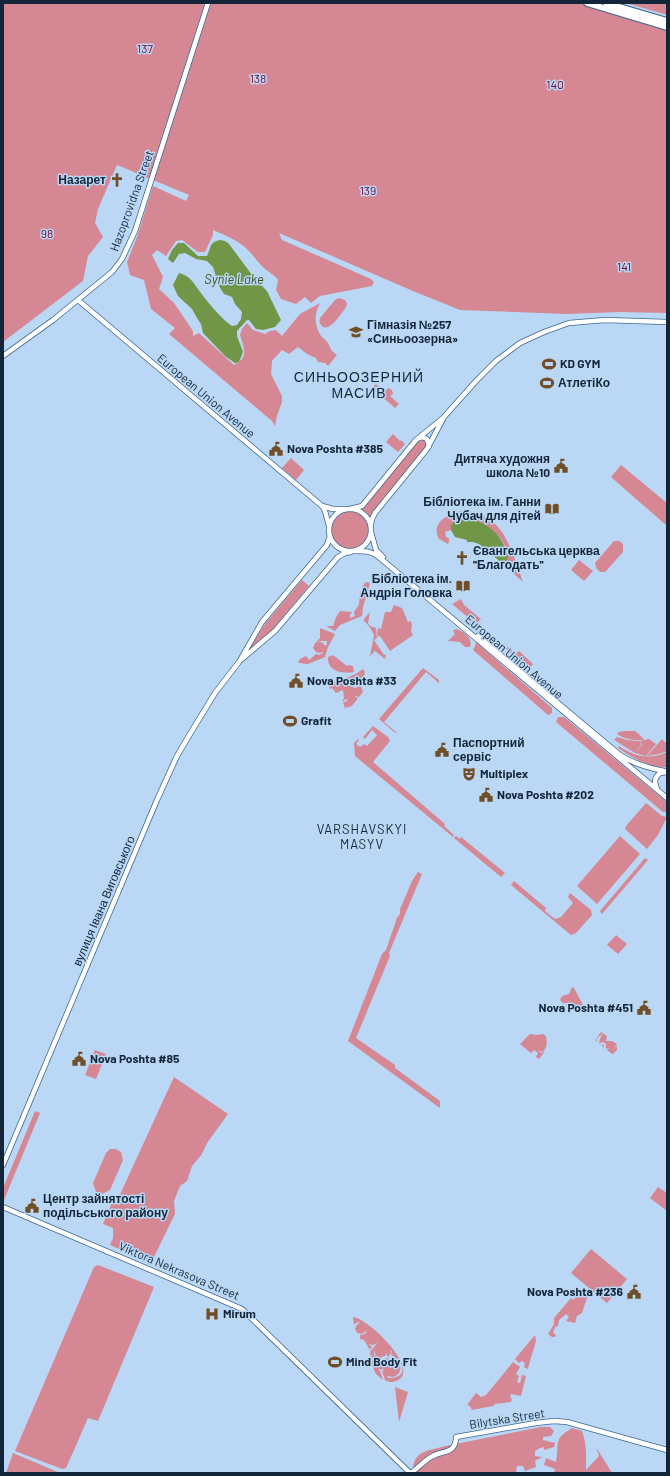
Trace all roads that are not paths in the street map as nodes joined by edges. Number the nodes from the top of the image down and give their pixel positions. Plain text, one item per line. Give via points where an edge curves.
1 (208, 3) edge
2 (587, 3) edge
3 (606, 3) edge
4 (667, 21) edge
5 (667, 26) edge
6 (78, 300) junction
7 (667, 322) edge
8 (3, 356) edge
9 (443, 418) junction
10 (419, 438) junction
11 (429, 446) junction
12 (322, 506) junction
13 (348, 509) junction
14 (329, 528) junction
15 (371, 530) junction
16 (330, 536) junction
17 (353, 551) junction
18 (239, 662) junction
19 (666, 772) edge
20 (657, 789) junction
21 (667, 798) edge
22 (3, 1165) edge
23 (3, 1207) edge
24 (667, 1450) edge
25 (410, 1473) edge

1 - 6 main road, Hazoprovidna Street via 128,248 112,272
2 - 5 main road
3 - 4 main road
6 - 8 main road, Hazoprovidna Street
6 - 12 main road, European Union Avenue
7 - 9 main road via 604,320 569,323 535,336 496,361
9 - 10 main road
9 - 11 main road
10 - 11 main road via 427,439
10 - 13 main road via 362,506
11 - 15 main road via 375,513
12 - 13 main road via 333,510
12 - 14 main road via 326,511
13 - 14 main road via 336,515
13 - 15 main road via 362,513 369,520
14 - 16 main road
15 - 17 main road via 366,544
15 - 19 main road, European Union Avenue via 376,550 382,556 616,751 629,760
16 - 17 main road via 340,549
16 - 18 main road, вулиця Івана Виговського via 327,545 262,622
17 - 18 main road, вулиця Івана Виговського via 338,557 270,636
17 - 20 main road, European Union Avenue via 373,552
18 - 22 main road, вулиця Івана Виговського via 215,693 165,783
19 - 20 main road via 655,777
20 - 21 main road, European Union Avenue
23 - 25 main road, Viktora Nekrasova Street via 242,1309
24 - 25 main road, Bilytska Street via 568,1422 544,1422 456,1437 450,1450 433,1455

